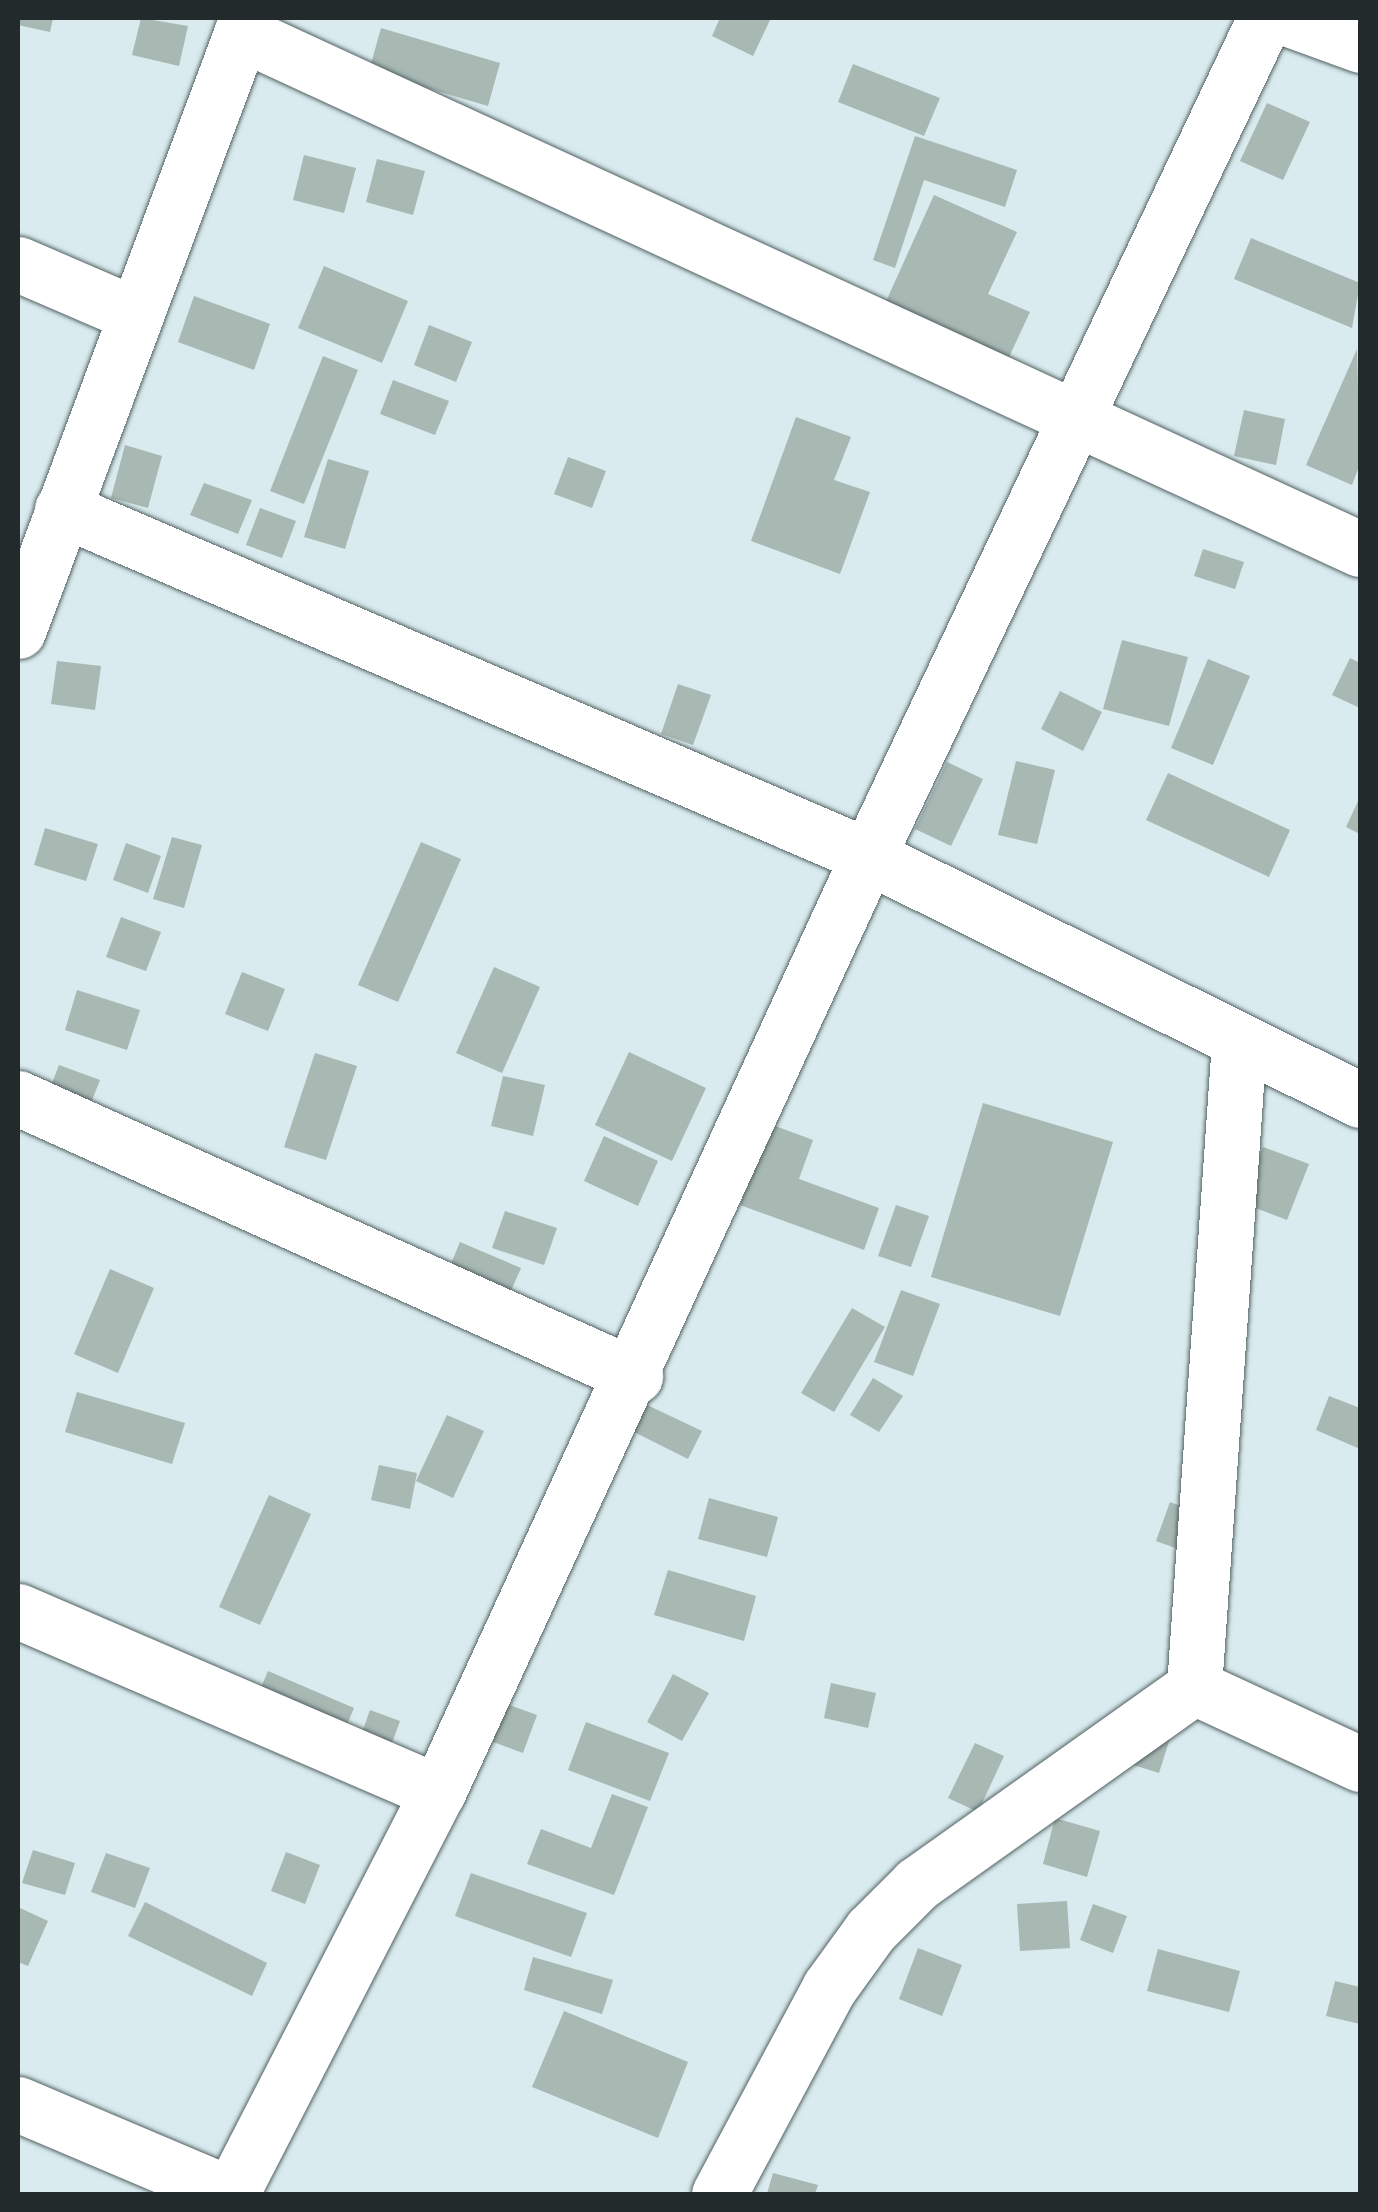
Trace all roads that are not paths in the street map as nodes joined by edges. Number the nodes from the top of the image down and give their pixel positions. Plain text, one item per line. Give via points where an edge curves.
1 (1264, 18) edge
2 (1286, 18) edge
3 (244, 26) edge
4 (1360, 45) edge
5 (18, 264) edge
6 (132, 313) junction
7 (1079, 418) junction
8 (62, 510) junction
9 (1360, 549) edge
10 (18, 630) edge
11 (868, 856) junction
12 (1239, 1042) junction
13 (18, 1098) edge
14 (1360, 1100) edge
15 (635, 1376) junction
16 (18, 1611) edge
17 (1194, 1687) junction
18 (1360, 1764) edge
19 (438, 1792) junction
20 (18, 2104) edge
21 (230, 2194) edge
22 (719, 2194) edge

1 - 7 street
2 - 4 street
3 - 6 street
3 - 7 street
5 - 6 street
6 - 8 street
7 - 9 street
7 - 11 street
8 - 10 street
8 - 11 street
11 - 12 street
11 - 15 street
12 - 14 street
12 - 17 street
13 - 15 street
15 - 19 street
16 - 19 street
17 - 18 street
17 - 22 street via 917,1884 871,1930 828,1988
19 - 21 street
20 - 21 street

